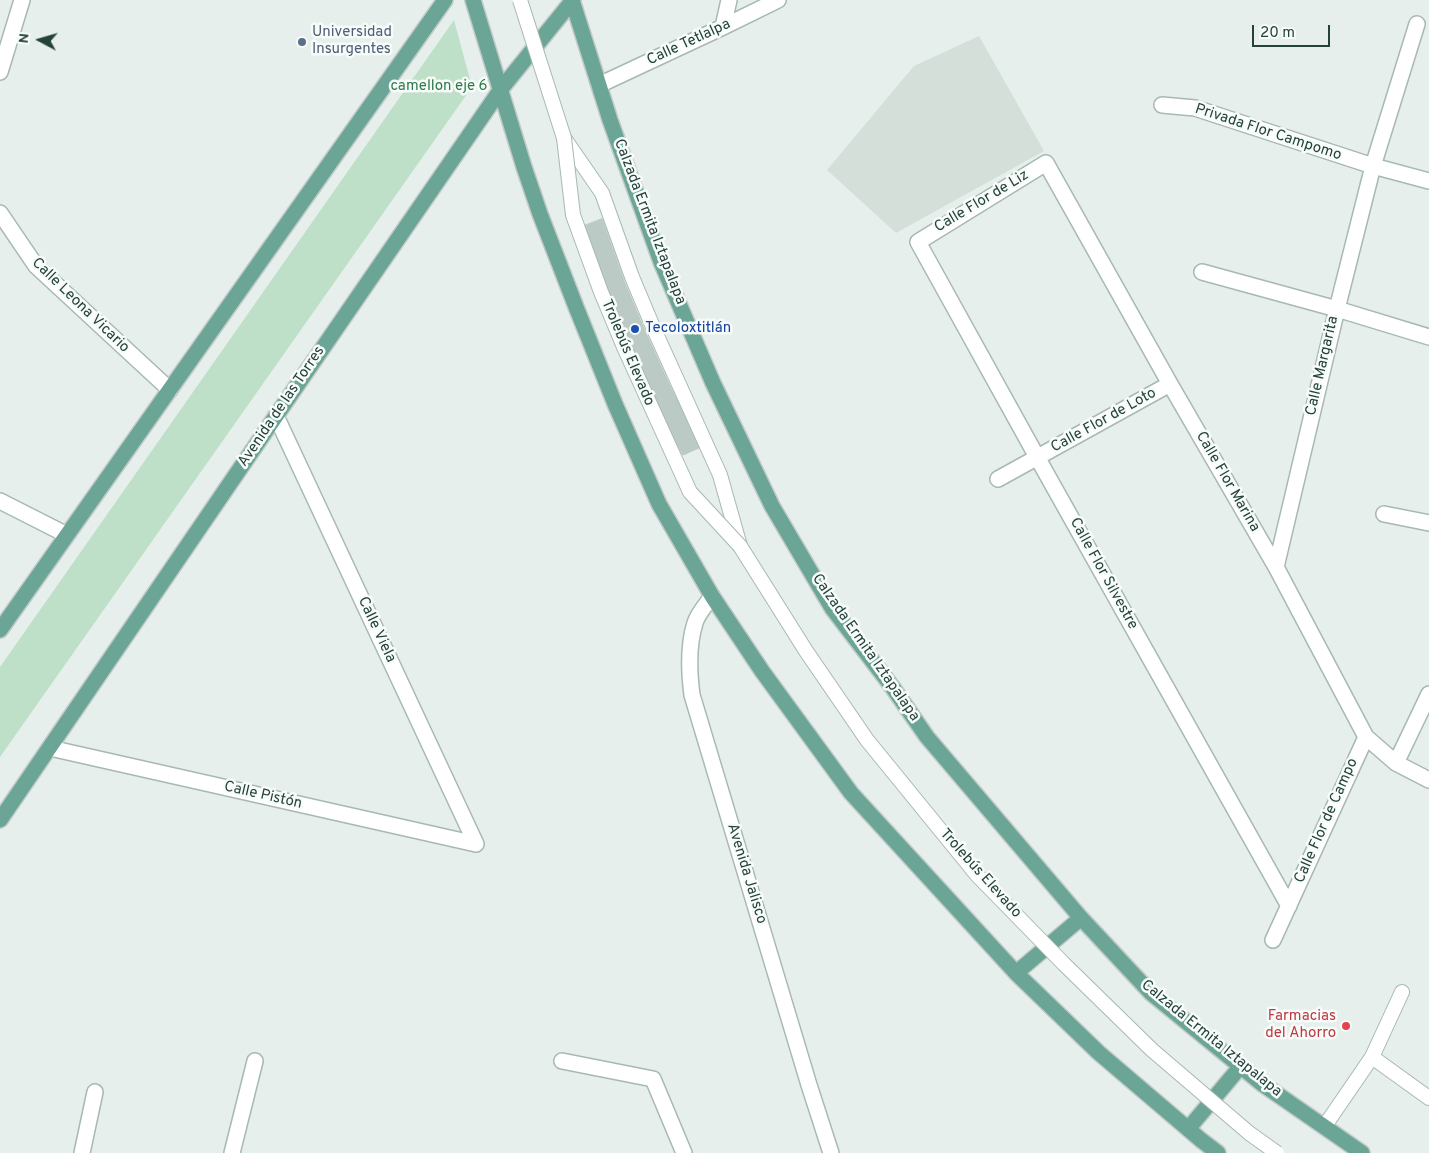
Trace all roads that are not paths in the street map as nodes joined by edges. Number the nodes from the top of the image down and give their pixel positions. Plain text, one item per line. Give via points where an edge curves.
1 (22, 0) edge
2 (445, 0) edge
3 (474, 0) edge
4 (520, 0) edge
5 (572, 0) edge
6 (729, 0) edge
7 (778, 0) edge
8 (1417, 24) dead end
9 (723, 27) junction
10 (0, 72) edge
11 (599, 85) junction
12 (501, 89) junction
13 (1162, 105) dead end
14 (564, 138) junction
15 (1046, 163) joint
16 (1373, 166) junction
17 (1429, 181) edge
18 (0, 213) edge
19 (918, 242) joint
20 (1202, 272) dead end
21 (1337, 309) junction
22 (1429, 337) edge
23 (1170, 384) junction
24 (170, 390) junction
25 (276, 416) junction
26 (1037, 457) junction
27 (998, 479) dead end
28 (0, 501) edge
29 (1384, 514) dead end
30 (1429, 522) edge
31 (67, 535) junction
32 (740, 546) junction
33 (1276, 567) junction
34 (712, 596) junction
35 (0, 630) edge
36 (1429, 694) edge
37 (1366, 737) junction
38 (50, 748) junction
39 (1396, 763) junction
40 (1429, 780) edge
41 (2, 815) edge
42 (476, 844) joint
43 (1289, 906) junction
44 (1081, 918) junction
45 (1273, 940) dead end
46 (1016, 973) junction
47 (1402, 992) dead end
48 (1372, 1057) junction
49 (255, 1061) dead end
50 (562, 1061) dead end
51 (1241, 1066) junction
52 (95, 1092) dead end
53 (1429, 1098) edge
54 (1211, 1101) junction
55 (1324, 1127) junction
56 (1188, 1129) junction
57 (82, 1153) edge
58 (232, 1153) edge
59 (684, 1153) edge
60 (831, 1153) edge
61 (1218, 1153) edge
62 (1277, 1153) edge
63 (1362, 1153) edge

1 - 10 street
2 - 24 main road
3 - 12 main road
4 - 14 lane, Trolebús Elevado, bridge
5 - 11 main road, Calzada Ermita Iztapalapa
5 - 12 main road, Avenida de las Torres
6 - 9 street
7 - 9 street, Calle Tetlalpa
8 - 16 street, Calle Margarita
9 - 11 street, Calle Tetlalpa
11 - 44 main road, Calzada Ermita Iztapalapa via 662,262 713,384 772,506 832,608 927,737
12 - 25 main road, Avenida de las Torres
12 - 34 main road via 540,214 615,404 659,504
13 - 16 street, Privada Flor Campomo via 1195,108
14 - 32 lane, Trolebús Elevado, bridge via 602,193 632,277 720,475
14 - 32 lane, Trolebús Elevado, bridge via 573,215 624,347 690,492
15 - 19 street, Calle Flor de Liz
15 - 23 street, Calle Flor Marina
16 - 17 street, Privada Flor Campomo
16 - 21 street, Calle Margarita
18 - 24 street, Calle Leona Vicario via 36,266
19 - 26 street, Calle Flor Silvestre
20 - 21 street
21 - 22 street
21 - 33 street, Calle Margarita
23 - 26 street, Calle Flor de Loto
23 - 33 street, Calle Flor Marina
24 - 31 main road
25 - 38 main road, Avenida de las Torres
25 - 42 street, Calle Viela
26 - 27 street, Calle Flor de Loto
26 - 43 street, Calle Flor Silvestre
28 - 31 street
29 - 30 street
31 - 35 main road
32 - 54 lane, Trolebús Elevado, bridge via 867,740 978,875 1152,1050
33 - 37 street, Calle Flor Marina
34 - 46 main road via 851,793
34 - 60 street, Avenida Jalisco via 695,622 689,672 692,695
36 - 39 street
37 - 39 street, Calle Flor Marina
37 - 43 street, Calle Flor de Campo
38 - 41 main road, Avenida de las Torres
38 - 42 street, Calle Pistón
39 - 40 street, Calle Flor Marina
43 - 45 street, Calle Flor de Campo
44 - 46 main road
44 - 51 main road, Calzada Ermita Iztapalapa via 1151,993
46 - 56 main road via 1099,1053
47 - 48 lane
48 - 53 lane
48 - 55 lane
49 - 58 street
50 - 59 street via 653,1079
51 - 54 main road
51 - 55 main road, Calzada Ermita Iztapalapa
52 - 57 street
54 - 56 main road
54 - 62 lane, Trolebús Elevado, bridge
55 - 63 main road, Calzada Ermita Iztapalapa
56 - 61 main road

